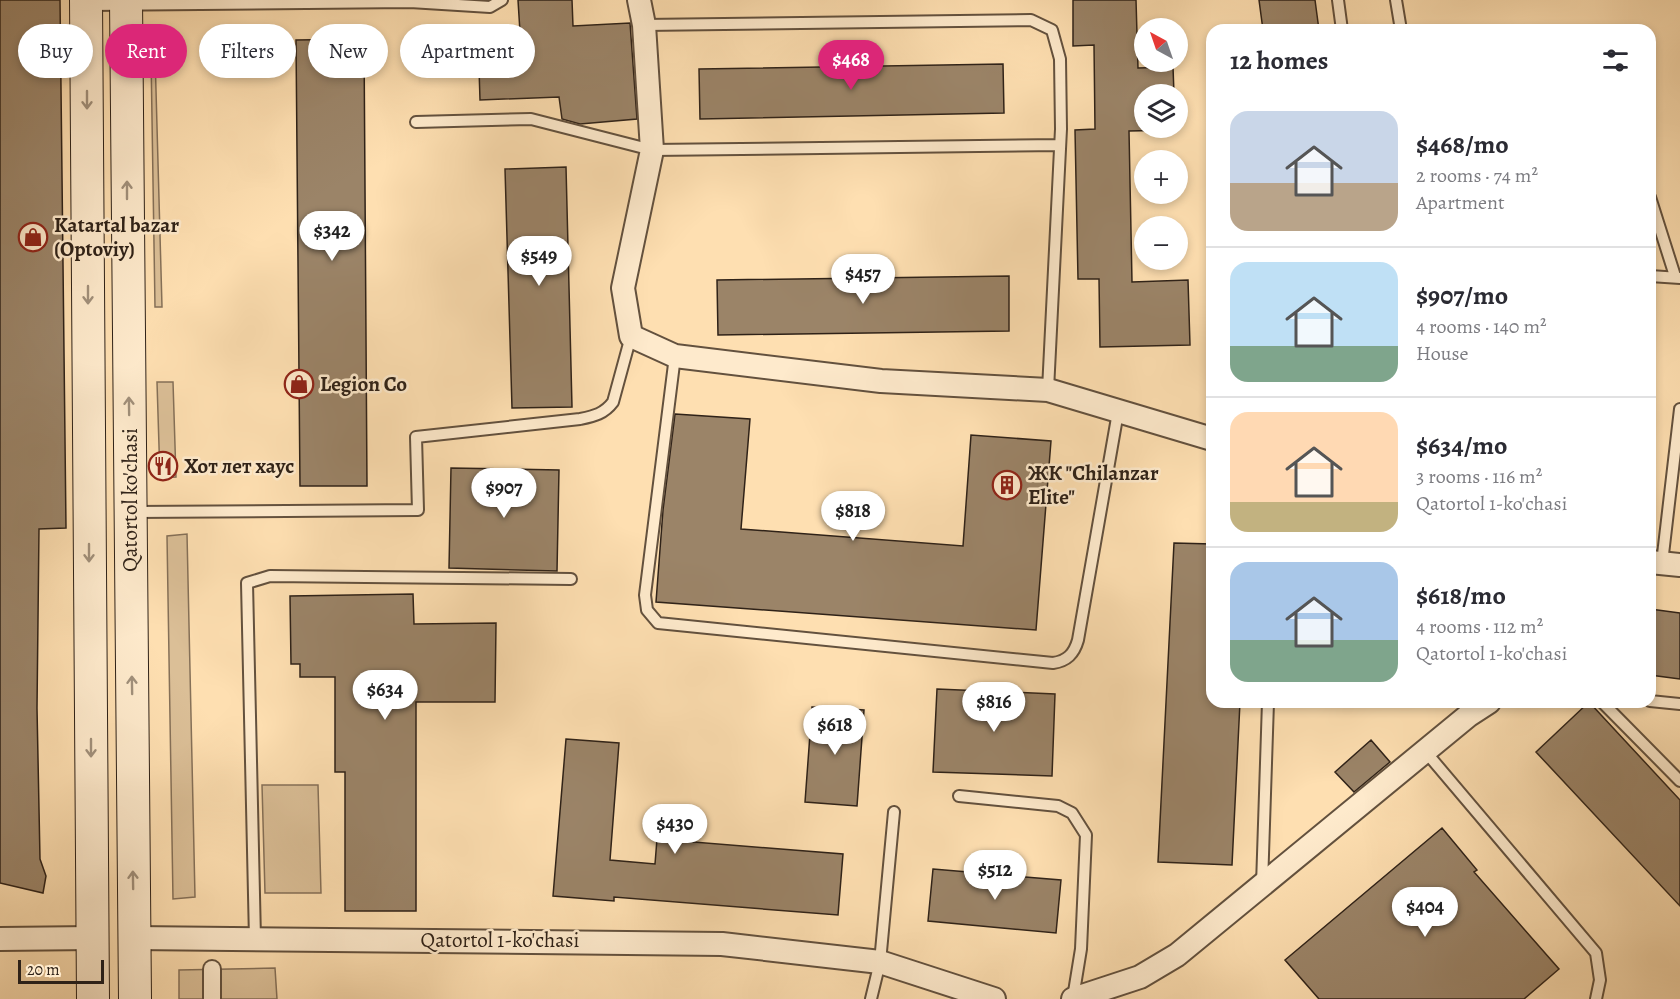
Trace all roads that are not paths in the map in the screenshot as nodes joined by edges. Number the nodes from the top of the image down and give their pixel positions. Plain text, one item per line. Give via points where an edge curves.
1 (502, 0) edge
2 (639, 0) edge
3 (1338, 0) edge
4 (1396, 0) edge
5 (86, 2) edge
6 (126, 2) edge
7 (644, 24) junction
8 (1341, 24) edge
9 (1400, 24) edge
10 (416, 122) dead end
11 (1060, 145) junction
12 (652, 150) junction
13 (1656, 215) edge
14 (1656, 276) edge
15 (1678, 277) edge
16 (631, 336) junction
17 (675, 356) junction
18 (1048, 390) junction
19 (1680, 408) edge
20 (1118, 412) junction
21 (1206, 437) edge
22 (130, 512) junction
23 (89, 513) junction
24 (1664, 564) edge
25 (571, 579) dead end
26 (1656, 702) edge
27 (1680, 704) edge
28 (1268, 708) edge
29 (1481, 708) edge
30 (1608, 708) edge
31 (1425, 751) junction
32 (1680, 781) edge
33 (959, 796) dead end
34 (894, 812) dead end
35 (1262, 885) junction
36 (92, 938) junction
37 (134, 938) junction
38 (0, 939) edge
39 (255, 939) junction
40 (880, 962) junction
41 (212, 969) dead end
42 (93, 999) edge
43 (135, 999) edge
44 (212, 999) edge
45 (871, 999) edge
46 (994, 999) edge
47 (1073, 999) edge
48 (1596, 999) edge

1 - 6 lane via 490,7 410,2
2 - 7 street
3 - 8 lane
4 - 9 lane
5 - 6 lane
5 -> 23 main road, Qatortol ko'chasi
22 -> 6 main road, Qatortol ko'chasi
7 - 11 lane via 1031,20 1052,30 1060,59
7 - 12 street
10 - 12 lane via 531,119
11 - 12 lane
11 - 18 lane
12 - 16 street via 623,288
13 - 15 lane
14 - 15 lane
16 - 17 street
16 - 22 lane via 613,402 599,414 416,437 418,510
17 - 18 street via 881,381
17 - 20 lane via 645,595 646,610 658,623 1062,662 1076,649
18 - 20 street
19 - 24 lane
20 - 21 street
22 - 23 main road
37 -> 22 main road, Qatortol ko'chasi
23 -> 36 main road, Qatortol ko'chasi
25 - 39 lane via 270,576 247,583
26 - 27 lane
28 - 35 lane
29 - 31 street
30 - 32 lane
31 - 35 street
31 - 48 lane via 1596,953 1600,980
33 - 47 lane via 1058,806 1072,813 1086,835 1081,949
34 - 40 lane
35 - 47 street via 1177,955 1140,977
36 - 37 main road, Qatortol 1-ko'chasi
36 - 38 street, Qatortol 1-ko'chasi
36 - 42 main road, Qatortol ko'chasi
37 - 39 street, Qatortol 1-ko'chasi
37 - 43 main road, Qatortol ko'chasi
39 - 40 street, Qatortol 1-ko'chasi via 722,944
40 - 45 lane
40 - 46 street, Qatortol 1-ko'chasi
41 - 44 street

